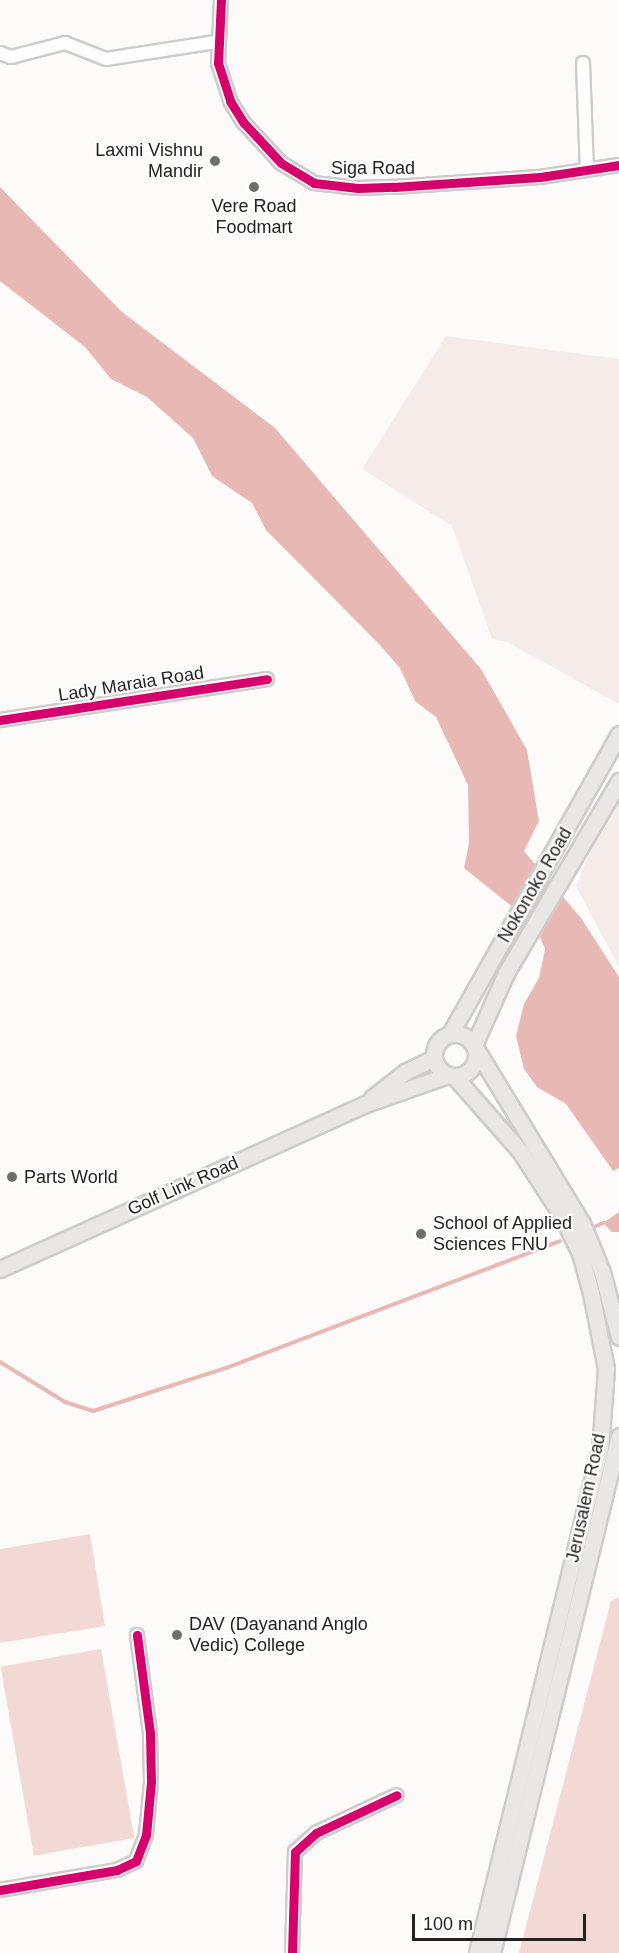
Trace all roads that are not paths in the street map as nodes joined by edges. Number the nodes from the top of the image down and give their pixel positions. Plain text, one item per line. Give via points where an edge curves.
1 (221, 0) edge
2 (216, 42) junction
3 (0, 53) edge
4 (583, 63) dead end
5 (619, 165) edge
6 (587, 170) junction
7 (267, 679) dead end
8 (0, 720) edge
9 (619, 735) edge
10 (619, 781) edge
11 (450, 1034) junction
12 (475, 1047) junction
13 (434, 1058) junction
14 (451, 1076) junction
15 (366, 1104) junction
16 (0, 1269) edge
17 (619, 1337) edge
18 (619, 1437) edge
19 (136, 1635) dead end
20 (397, 1795) dead end
21 (0, 1890) edge
22 (292, 1953) edge
23 (477, 1953) edge
24 (492, 1953) edge

1 - 2 street, Siga Road
2 - 3 street via 106,59 65,43 11,57
2 - 6 street, Siga Road via 220,78 244,123 281,163 314,183 394,187
4 - 6 street
5 - 6 street, Siga Road
7 - 8 street, Lady Maraia Road
9 - 11 main road, Nokonoko Road
10 - 12 main road, Nokonoko Road via 492,1000
11 - 12 main road via 464,1035
11 - 13 main road via 436,1046
12 - 14 main road via 472,1068
12 - 17 main road via 582,1223 602,1272
13 - 14 main road via 438,1068
13 - 15 main road, Golf Link Road via 405,1072
14 - 15 main road, Golf Link Road
14 - 23 main road, Jerusalem Road via 520,1151 562,1216 580,1253 606,1369 600,1448
15 - 16 main road, Golf Link Road
18 - 24 main road, Jerusalem Road
19 - 21 street via 150,1733 151,1782 146,1835 136,1861 117,1870
20 - 22 street via 316,1833 295,1852

